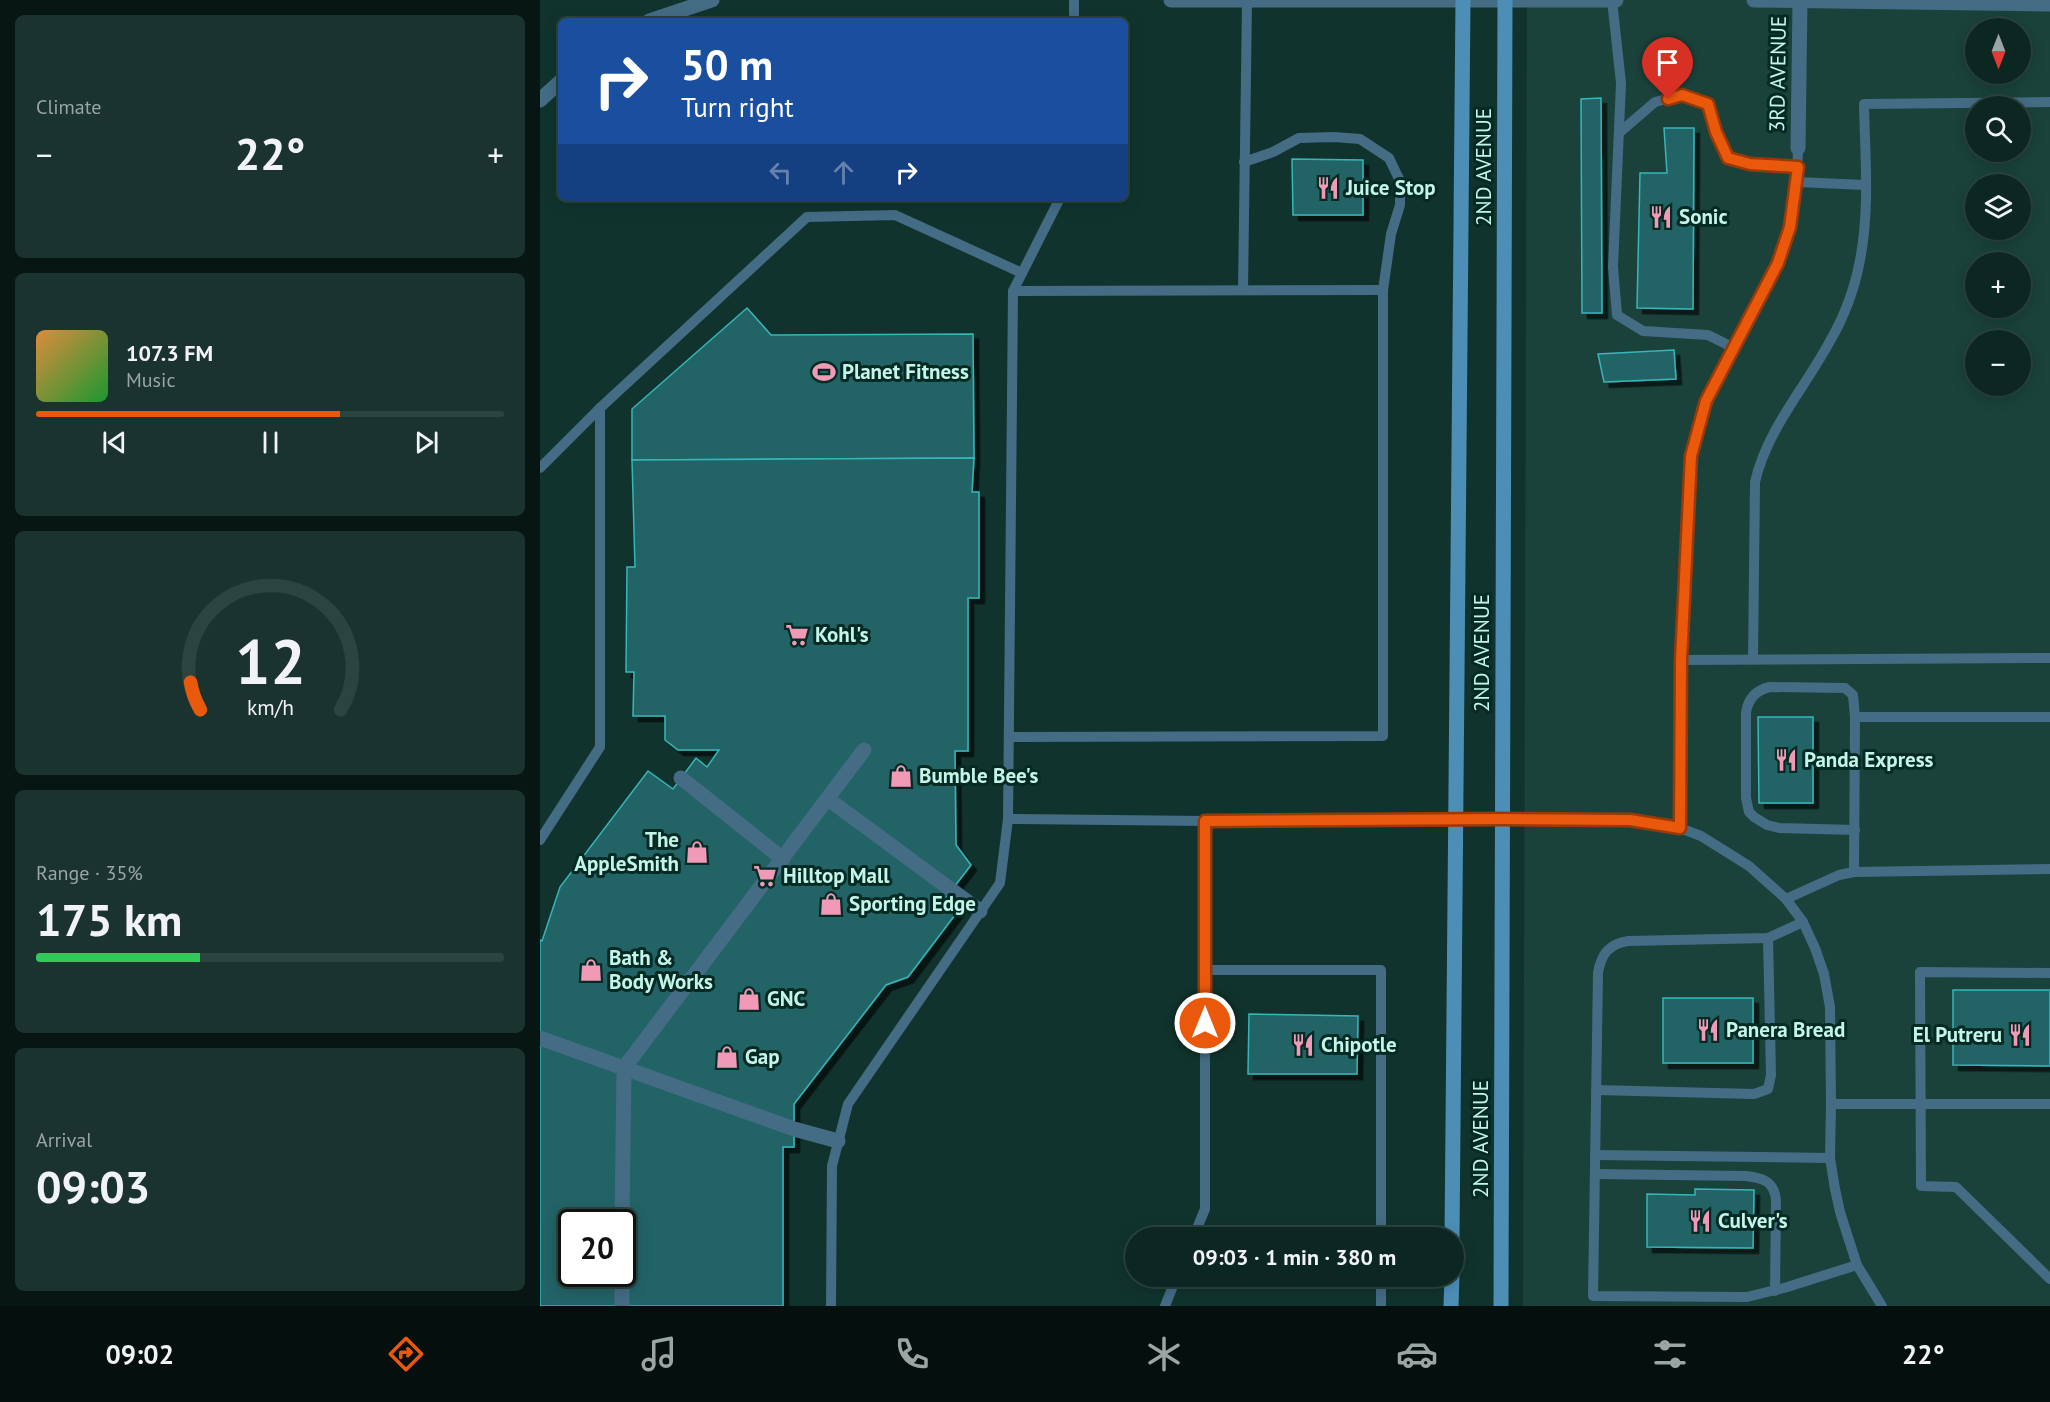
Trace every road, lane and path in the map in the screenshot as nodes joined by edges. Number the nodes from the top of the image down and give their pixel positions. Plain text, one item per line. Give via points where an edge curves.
1 (712, 0) edge
2 (1074, 0) edge
3 (1171, 0) edge
4 (1351, 0) edge
5 (1463, 0) edge
6 (1505, 0) edge
7 (1614, 0) edge
8 (1754, 0) edge
9 (1247, 1) edge
10 (1800, 1) edge
11 (2050, 4) edge
12 (658, 18) edge
13 (1074, 18) edge
14 (558, 84) edge
15 (540, 100) edge
16 (2050, 102) edge
17 (1619, 134) junction
18 (1798, 148) joint
19 (1245, 162) junction
20 (1798, 167) junction
21 (1797, 182) junction
22 (1865, 185) junction
23 (1058, 201) edge
24 (1022, 273) junction
25 (1244, 290) junction
26 (1383, 290) junction
27 (1013, 291) junction
28 (1734, 348) junction
29 (600, 408) junction
30 (540, 468) edge
31 (2050, 658) edge
32 (1753, 659) junction
33 (1681, 660) junction
34 (1855, 717) junction
35 (2050, 717) edge
36 (1009, 737) junction
37 (864, 750) dead end
38 (681, 778) dead end
39 (828, 799) junction
40 (1008, 819) junction
41 (1503, 819) junction
42 (1456, 820) junction
43 (1205, 821) junction
44 (1680, 828) junction
45 (1855, 830) junction
46 (540, 840) edge
47 (783, 859) junction
48 (2050, 869) edge
49 (1854, 872) junction
50 (1786, 899) junction
51 (980, 911) junction
52 (1803, 922) junction
53 (1767, 938) junction
54 (1205, 970) junction
55 (2050, 973) edge
56 (540, 1038) edge
57 (624, 1068) junction
58 (1596, 1090) junction
59 (1831, 1104) junction
60 (1920, 1104) junction
61 (2050, 1104) edge
62 (838, 1141) junction
63 (1595, 1155) junction
64 (1830, 1158) junction
65 (1595, 1174) junction
66 (622, 1209) edge
67 (1198, 1227) edge
68 (1381, 1227) edge
69 (1452, 1227) edge
70 (1857, 1265) junction
71 (2050, 1279) edge
72 (622, 1287) edge
73 (1173, 1287) edge
74 (1381, 1287) edge
75 (1452, 1287) edge
76 (1775, 1291) junction
77 (622, 1306) edge
78 (831, 1306) edge
79 (1165, 1306) edge
80 (1381, 1306) edge
81 (1451, 1306) edge
82 (1501, 1306) edge
83 (1882, 1306) edge

1 - 12 street
2 - 13 lane
3 - 9 street
4 - 5 street
4 - 9 street
5 - 6 street
5 - 42 main road, 2ND AVENUE
6 - 7 street
6 - 41 main road, 2ND AVENUE
7 - 17 lane via 1621,83
8 - 10 street
9 - 19 lane
10 - 11 street
10 - 18 street, 3RD AVENUE
14 - 15 street
16 - 22 lane via 1864,104
17 - 20 lane via 1655,102 1682,95 1708,104 1728,158 1750,164
17 - 28 lane via 1613,267 1617,315 1643,331 1708,335
18 - 20 lane
19 - 25 lane
19 - 26 lane via 1299,138 1334,137 1360,139 1389,158 1400,181 1400,205 1391,234
20 - 21 lane
21 - 22 lane
21 - 28 lane via 1790,227 1778,263
22 - 32 lane via 1860,260 1844,311 1760,461 1754,501
23 - 24 lane
24 - 27 lane
24 - 29 lane via 895,215 807,217
25 - 26 lane
25 - 27 lane
26 - 36 lane via 1383,736
27 - 36 lane
28 - 33 lane via 1706,401 1691,456
29 - 30 lane
29 - 46 lane via 600,747
31 - 32 lane
32 - 33 lane
33 - 44 lane
34 - 35 lane
34 - 45 lane
34 - 45 lane via 1853,695 1845,688 1758,690 1747,705 1746,787 1749,812 1767,825
36 - 40 lane
37 - 39 street
38 - 47 street
39 - 47 street
39 - 51 street
40 - 43 lane
40 - 51 lane via 1000,883
41 - 42 lane
41 - 44 lane via 1630,820
41 - 82 main road, 2ND AVENUE
42 - 43 lane
42 - 69 main road, 2ND AVENUE
43 - 54 lane
44 - 50 lane via 1701,836 1749,866
45 - 49 lane
47 - 57 street
48 - 49 lane
49 - 50 lane
50 - 52 lane
51 - 62 lane via 848,1104
52 - 53 lane
52 - 59 lane via 1824,974 1830,1007
53 - 58 lane via 1628,941 1610,947 1599,963 1598,973
53 - 58 lane via 1771,1075 1768,1089 1754,1094
54 - 67 lane via 1205,1209
54 - 68 lane via 1381,970
55 - 60 lane via 1920,972
56 - 57 street
57 - 62 street
57 - 66 street
58 - 63 lane
59 - 60 lane
59 - 64 lane
60 - 61 lane
60 - 71 lane via 1921,1186 1956,1187
62 - 78 lane via 832,1166
63 - 64 lane
63 - 65 lane
64 - 70 lane via 1840,1212
65 - 76 lane via 1746,1176 1771,1184 1776,1200
65 - 76 lane via 1593,1296 1747,1297
70 - 76 lane
70 - 83 lane
72 - 77 street
73 - 79 lane
74 - 80 lane
75 - 81 main road

